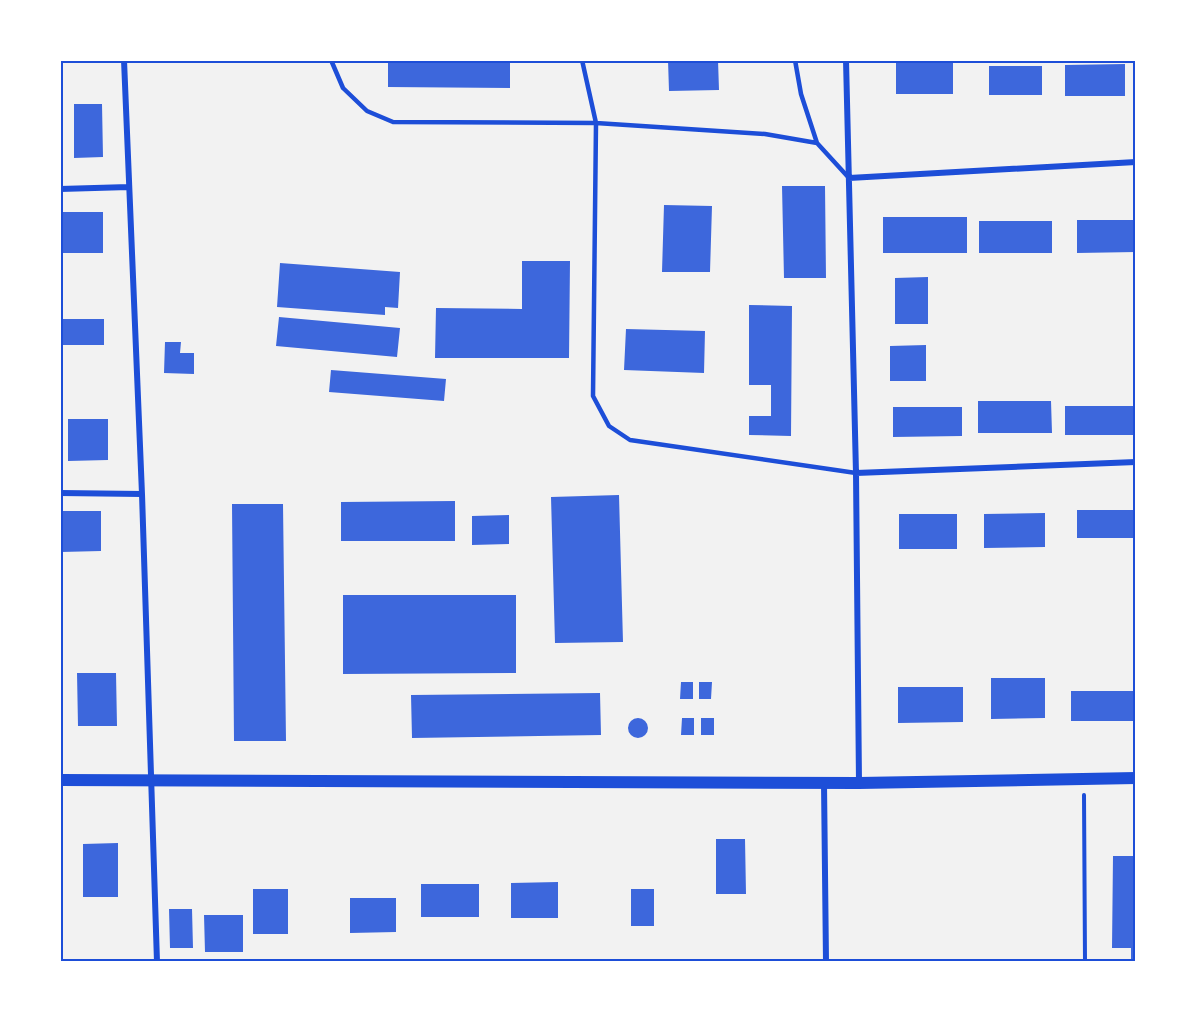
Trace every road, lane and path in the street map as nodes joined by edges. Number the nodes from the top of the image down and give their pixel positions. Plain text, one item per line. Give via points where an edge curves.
1 (124, 60) edge
2 (331, 60) edge
3 (582, 60) edge
4 (795, 60) edge
5 (846, 60) edge
6 (596, 123) junction
7 (817, 143) junction
8 (1136, 162) edge
9 (849, 178) junction
10 (129, 187) junction
11 (60, 189) edge
12 (1136, 462) edge
13 (856, 473) junction
14 (60, 494) edge
15 (142, 494) junction
16 (1136, 778) edge
17 (1084, 779) junction
18 (60, 780) edge
19 (151, 780) junction
20 (824, 783) junction
21 (859, 783) junction
22 (157, 962) edge
23 (826, 962) edge
24 (1085, 962) edge

1 - 10 street
2 - 6 lane via 343,88 368,111 393,122
3 - 6 lane
4 - 7 lane
5 - 9 street
6 - 7 lane via 765,134
6 - 13 lane via 593,396 609,426 630,440
7 - 9 lane
8 - 9 street
9 - 13 street
10 - 11 street
10 - 15 street
12 - 13 street
13 - 21 street
14 - 15 street
15 - 19 street
16 - 17 main road
17 - 21 main road
17 - 24 path
18 - 19 main road
19 - 20 main road
19 - 22 street
20 - 21 main road
20 - 23 street

